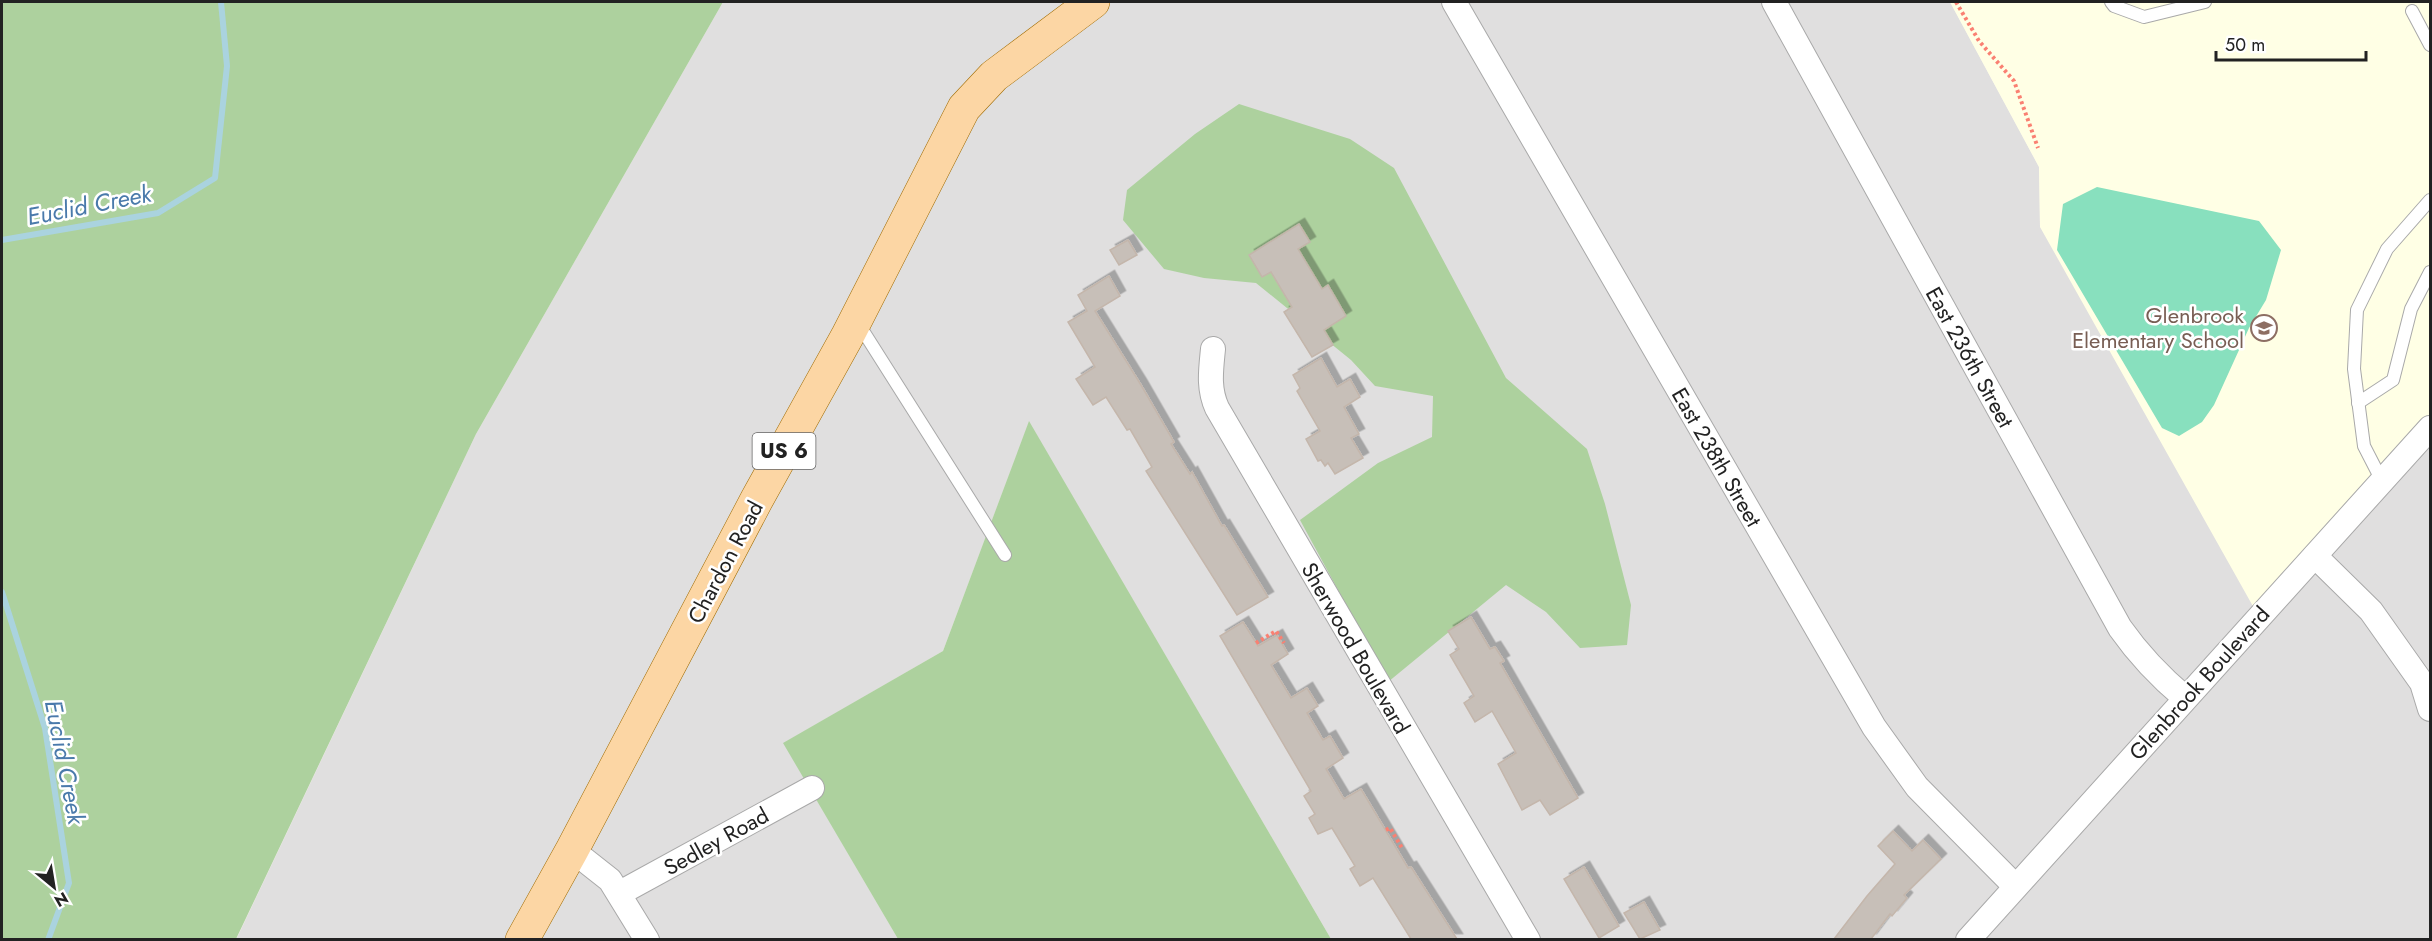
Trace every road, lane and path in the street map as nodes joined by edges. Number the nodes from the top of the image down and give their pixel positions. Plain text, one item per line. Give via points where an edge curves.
1 (1093, 2) edge
2 (1454, 2) edge
3 (1774, 2) edge
4 (1956, 2) edge
5 (2111, 2) edge
6 (2205, 2) edge
7 (2412, 11) dead end
8 (2430, 45) edge
9 (2038, 148) dead end
10 (2430, 200) edge
11 (2430, 272) edge
12 (856, 319) junction
13 (1213, 349) dead end
14 (2358, 402) junction
15 (2430, 428) edge
16 (2382, 481) junction
17 (1005, 555) dead end
18 (2315, 556) junction
19 (1284, 643) dead end
20 (1256, 644) dead end
21 (2185, 698) junction
22 (2430, 709) edge
23 (812, 788) dead end
24 (1386, 830) dead end
25 (1402, 848) dead end
26 (572, 850) junction
27 (2015, 886) junction
28 (620, 893) junction
29 (522, 939) edge
30 (647, 939) edge
31 (1528, 939) edge
32 (1968, 939) edge

1 - 12 main road, Chardon Road / US 6 via 994,76 964,108
2 - 27 street, East 238th Street via 1874,728 1917,787
3 - 21 street, East 236th Street via 2120,628 2154,671
4 - 9 path via 1979,41 2014,81
5 - 6 lane via 2144,16
7 - 8 lane
10 - 14 lane via 2387,249 2357,310 2354,369
11 - 14 lane via 2411,309 2393,380
12 - 17 lane
12 - 26 main road, Chardon Road / US 6
13 - 31 street, Sherwood Boulevard via 1211,390 1222,418
14 - 16 lane via 2364,447
15 - 16 street, Glenbrook Boulevard
16 - 18 street, Glenbrook Boulevard
18 - 21 street, Glenbrook Boulevard
18 - 22 street via 2371,611 2422,683
19 - 20 path via 1276,631
21 - 27 street, Glenbrook Boulevard
23 - 28 street, Sedley Road
24 - 25 path via 1390,828
26 - 28 street via 610,880
26 - 29 main road, Chardon Road / US 6
27 - 32 street, Glenbrook Boulevard
28 - 30 street

